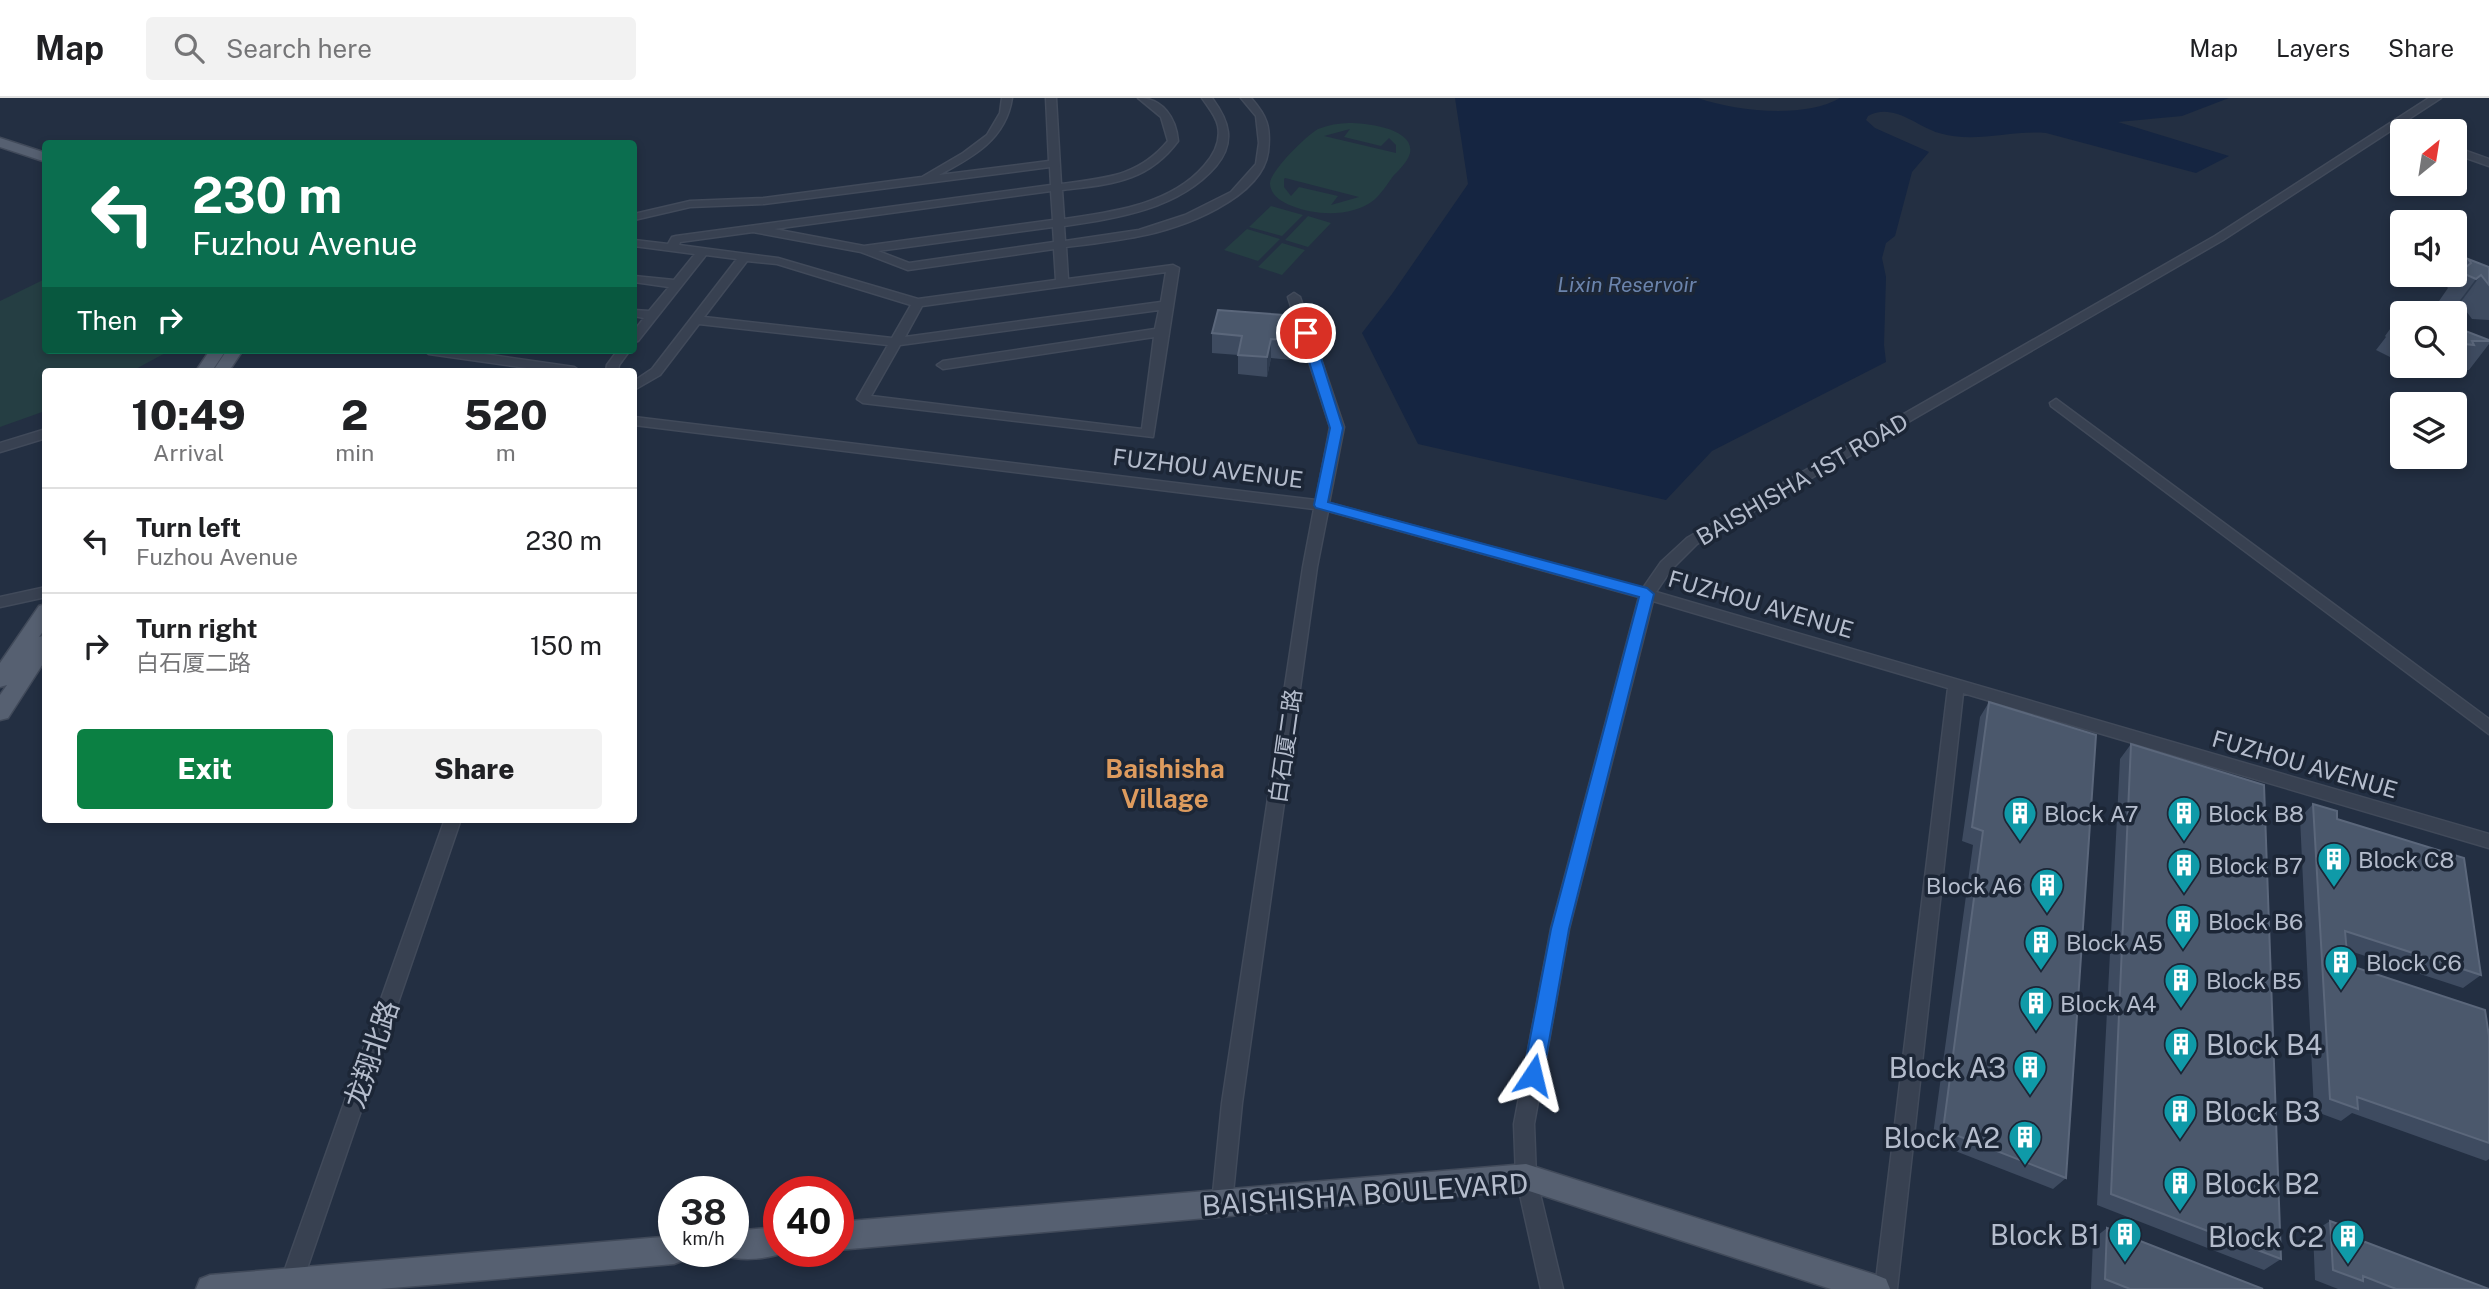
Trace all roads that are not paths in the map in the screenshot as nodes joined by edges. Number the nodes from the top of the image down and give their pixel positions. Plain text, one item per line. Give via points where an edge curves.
1 (1007, 98) edge
2 (1051, 98) edge
3 (1143, 98) edge
4 (1207, 98) edge
5 (1246, 98) edge
6 (2436, 98) edge
7 (2410, 119) edge
8 (2390, 134) edge
9 (0, 142) edge
10 (0, 152) edge
11 (2468, 155) edge
12 (42, 157) edge
13 (1055, 163) junction
14 (2489, 163) edge
15 (42, 166) edge
16 (916, 183) junction
17 (1057, 188) junction
18 (637, 216) edge
19 (1059, 222) junction
20 (755, 229) junction
21 (637, 243) edge
22 (1060, 245) junction
23 (672, 247) junction
24 (864, 249) junction
25 (704, 250) junction
26 (745, 256) junction
27 (637, 279) edge
28 (1062, 283) junction
29 (677, 284) junction
30 (1294, 297) dead end
31 (918, 303) junction
32 (1166, 305) junction
33 (637, 313) edge
34 (652, 315) junction
35 (696, 320) junction
36 (1161, 332) junction
37 (637, 334) edge
38 (895, 342) junction
39 (457, 354) edge
40 (943, 365) dead end
41 (553, 368) edge
42 (637, 384) edge
43 (2056, 403) dead end
44 (637, 425) edge
45 (42, 434) edge
46 (0, 448) edge
47 (1321, 505) junction
48 (42, 593) edge
49 (1647, 594) junction
50 (0, 602) edge
51 (42, 617) edge
52 (42, 648) edge
53 (0, 679) edge
54 (1956, 685) junction
55 (0, 712) edge
56 (2489, 728) edge
57 (452, 823) edge
58 (2489, 841) edge
59 (1526, 1177) junction
60 (1222, 1203) junction
61 (854, 1235) edge
62 (658, 1252) edge
63 (290, 1286) edge
64 (210, 1289) edge
65 (1552, 1289) edge
66 (1876, 1289) edge
67 (1886, 1289) edge

1 - 16 street via 1007,113 990,139
2 - 13 street
3 - 17 street via 1160,107 1172,124 1174,141 1161,157 1119,179
4 - 19 street via 1222,118 1225,143 1207,173 1175,194 1127,211
5 - 22 street via 1261,115 1264,143 1261,165 1235,194 1189,217 1140,233
6 - 7 street, BAISHISHA 1ST ROAD
8 - 49 street, BAISHISHA 1ST ROAD via 1692,541 1666,566
9 - 12 main road
10 - 15 main road
11 - 14 street
13 - 16 street
13 - 17 street
16 - 18 street via 764,201 690,204
17 - 19 street
17 - 20 street
19 - 22 street
19 - 24 street
20 - 23 street via 676,239
20 - 24 street
21 - 23 street
22 - 24 street via 908,267
22 - 28 street
23 - 25 street
25 - 26 street
25 - 29 street
26 - 31 street via 778,261
26 - 35 street
27 - 29 street
28 - 31 street
28 - 32 street via 1173,268
29 - 34 street
30 - 47 street, 白石厦二路 via 1337,428
31 - 38 street
32 - 36 street
32 - 38 street
33 - 34 street
34 - 37 street
35 - 38 street
35 - 42 street via 656,372
36 - 38 street via 1147,434 863,399
36 - 40 street
39 - 41 street
43 - 56 street
44 - 47 street, FUZHOU AVENUE
45 - 46 street
47 - 49 street, FUZHOU AVENUE
47 - 60 street, 白石厦二路 via 1232,1103
48 - 50 street
49 - 54 street, FUZHOU AVENUE
49 - 59 street, BAISHISHA 1ST ROAD via 1560,929 1524,1124
51 - 53 main road
52 - 55 main road
54 - 58 street, FUZHOU AVENUE
54 - 67 street
57 - 63 street, 龙翔北路
59 - 60 main road, BAISHISHA BOULEVARD
59 - 65 street, BAISHISHA 1ST ROAD
59 - 66 main road, BAISHISHA BOULEVARD
60 - 61 main road, BAISHISHA BOULEVARD
62 - 63 main road
63 - 64 main road

